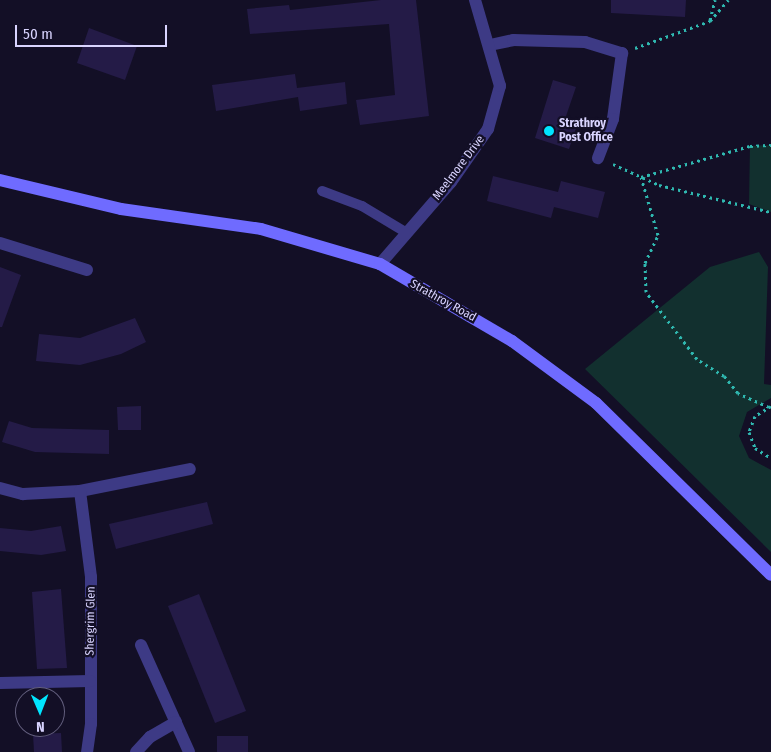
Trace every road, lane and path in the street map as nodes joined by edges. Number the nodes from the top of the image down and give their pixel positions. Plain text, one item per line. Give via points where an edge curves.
1 (475, 0) edge
2 (715, 0) edge
3 (728, 0) edge
4 (710, 21) junction
5 (490, 45) junction
6 (622, 53) junction
7 (771, 145) edge
8 (598, 158) joint
9 (641, 176) junction
10 (0, 180) edge
11 (322, 191) dead end
12 (771, 212) edge
13 (406, 233) junction
14 (0, 244) edge
15 (380, 264) junction
16 (87, 270) dead end
17 (770, 407) edge
18 (771, 458) edge
19 (190, 469) dead end
20 (0, 488) edge
21 (80, 491) junction
22 (771, 576) edge
23 (140, 645) dead end
24 (90, 681) junction
25 (0, 683) edge
26 (176, 722) junction
27 (87, 752) edge
28 (136, 752) edge
29 (189, 752) edge

1 - 5 street, Meelmore Drive
2 - 4 path
3 - 4 path
4 - 6 path
5 - 6 street via 513,40 585,42
5 - 13 street, Meelmore Drive via 500,86 488,129
6 - 8 street via 613,119
7 - 9 path via 750,146
8 - 9 path
9 - 12 path via 659,185
9 - 17 path via 658,235 645,263 646,292 698,359 724,376 738,393
10 - 15 street, Strathroy Road via 121,209 236,223
11 - 13 lane via 362,206
13 - 15 street, Meelmore Drive
14 - 16 street
15 - 22 street, Strathroy Road via 512,340 596,403
17 - 18 path via 755,416 749,432 755,448
19 - 21 street
20 - 21 street via 23,494
21 - 24 street, Shergrim Glen via 91,577
23 - 26 street
24 - 25 street
24 - 27 street, Shergrim Glen
26 - 28 street via 150,737
26 - 29 street

